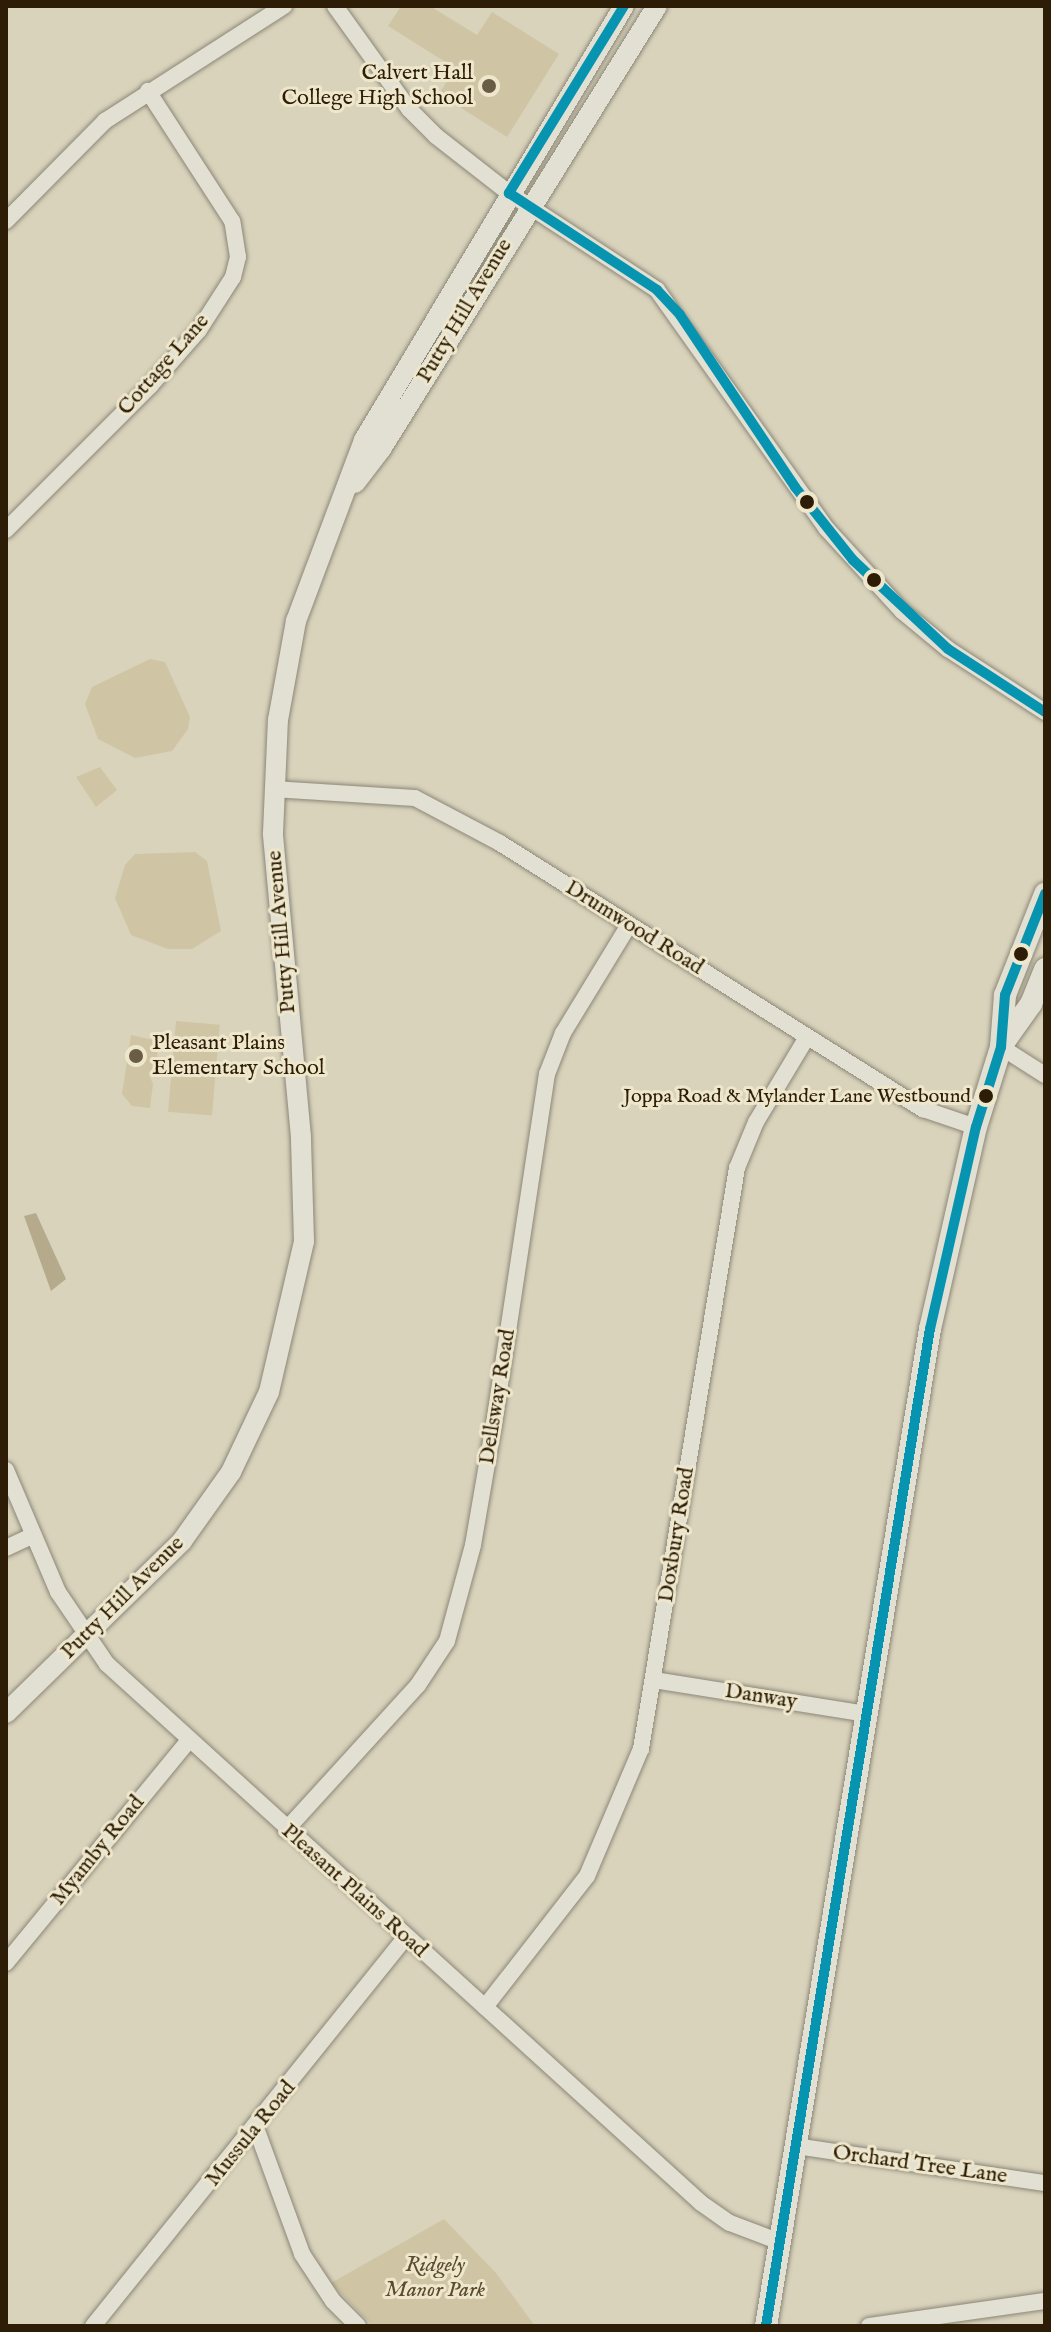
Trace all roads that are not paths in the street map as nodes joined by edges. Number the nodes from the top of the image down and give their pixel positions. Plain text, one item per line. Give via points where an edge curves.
1 (284, 6) edge
2 (335, 6) edge
3 (624, 6) edge
4 (657, 6) edge
5 (148, 91) junction
6 (509, 193) junction
7 (530, 205) junction
8 (6, 221) edge
9 (347, 492) junction
10 (6, 530) edge
11 (1045, 712) edge
12 (273, 789) junction
13 (1045, 894) edge
14 (629, 925) junction
15 (1045, 969) edge
16 (807, 1037) junction
17 (1001, 1047) junction
18 (1045, 1075) edge
19 (976, 1127) junction
20 (6, 1470) edge
21 (32, 1536) junction
22 (6, 1548) edge
23 (85, 1637) junction
24 (654, 1680) junction
25 (6, 1713) edge
26 (867, 1714) junction
27 (189, 1740) junction
28 (286, 1830) junction
29 (405, 1938) junction
30 (6, 1963) edge
31 (485, 2007) junction
32 (256, 2128) junction
33 (796, 2146) junction
34 (1045, 2183) edge
35 (780, 2242) junction
36 (1045, 2301) edge
37 (93, 2326) edge
38 (358, 2326) edge
39 (766, 2326) edge
40 (869, 2326) edge

1 - 5 street
2 - 6 street via 409,109 462,160
3 - 6 street, Putty Hill Avenue
4 - 7 street, Putty Hill Avenue
5 - 8 street via 77,146
5 - 10 street, Cottage Lane via 232,221 238,257 233,277 177,357
6 - 7 street
6 - 9 street, Putty Hill Avenue via 364,440
7 - 9 street, Putty Hill Avenue via 381,449
7 - 11 street via 657,290 680,315 795,487 853,560 948,649
9 - 12 street, Putty Hill Avenue via 314,567 290,646
12 - 14 street, Drumwood Road via 415,798 500,843
12 - 23 street, Putty Hill Avenue via 304,1180 304,1241 295,1297 269,1392 231,1472 173,1552
13 - 17 main road via 1005,995
14 - 16 street, Drumwood Road
14 - 28 street, Dellsway Road via 563,1033 547,1074 473,1545 447,1641 418,1685
15 - 17 main road via 1031,1004
16 - 19 street, Drumwood Road via 923,1109
16 - 24 street, Doxbury Road via 756,1122 737,1168
17 - 18 street
17 - 19 main road
19 - 26 main road via 930,1329
20 - 21 street, Pleasant Plains Road
21 - 22 street
21 - 23 street, Pleasant Plains Road
23 - 25 street, Putty Hill Avenue
23 - 27 street, Pleasant Plains Road
24 - 26 street, Danway
24 - 31 street, Doxbury Road via 631,1776 587,1876
26 - 33 main road
27 - 28 street, Pleasant Plains Road
27 - 30 street, Myamby Road
28 - 29 street, Pleasant Plains Road
29 - 31 street, Pleasant Plains Road
29 - 32 street, Mussula Road
31 - 35 street, Pleasant Plains Road via 718,2216
32 - 37 street, Mussula Road
32 - 38 street via 302,2254 333,2301
33 - 34 street, Orchard Tree Lane
33 - 35 main road
35 - 39 main road
36 - 40 street

